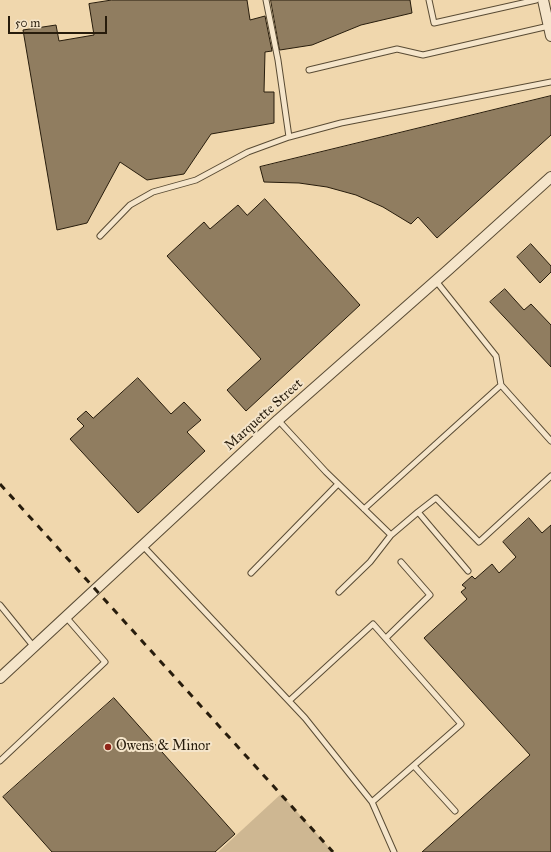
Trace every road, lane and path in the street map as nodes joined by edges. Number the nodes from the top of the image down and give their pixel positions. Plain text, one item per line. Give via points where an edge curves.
1 (266, 0) edge
2 (429, 0) edge
3 (536, 0) edge
4 (543, 0) edge
5 (549, 26) junction
6 (551, 36) edge
7 (309, 70) dead end
8 (551, 82) edge
9 (289, 137) junction
10 (551, 176) edge
11 (100, 236) dead end
12 (436, 281) junction
13 (501, 386) junction
14 (278, 420) junction
15 (551, 441) edge
16 (551, 476) edge
17 (338, 484) junction
18 (364, 509) junction
19 (418, 512) junction
20 (391, 535) junction
21 (143, 546) junction
22 (401, 562) dead end
23 (468, 572) dead end
24 (251, 573) dead end
25 (339, 592) dead end
26 (0, 605) edge
27 (66, 617) junction
28 (386, 638) junction
29 (34, 647) junction
30 (0, 678) edge
31 (289, 701) junction
32 (0, 761) edge
33 (414, 766) junction
34 (372, 802) junction
35 (455, 811) dead end
36 (394, 852) edge

1 - 9 lane
2 - 3 lane via 434,23
4 - 5 street
5 - 6 street
5 - 7 lane via 423,55 396,49
8 - 9 lane via 341,123
9 - 11 lane via 248,152 196,180 153,192 130,206
10 - 12 street, Marquette Street
12 - 13 lane via 496,356
12 - 14 street, Marquette Street
13 - 15 lane
13 - 18 lane
14 - 17 lane
14 - 21 street, Marquette Street
16 - 19 lane via 479,542 436,498
17 - 18 lane
17 - 24 lane
18 - 20 lane
19 - 20 lane
19 - 23 lane
20 - 25 lane via 370,562
21 - 27 street, Marquette Street
21 - 31 lane
22 - 28 lane via 430,595
26 - 29 lane
27 - 29 street, Marquette Street
27 - 32 lane via 105,662
28 - 31 lane via 374,624
28 - 33 lane via 461,724
29 - 30 street, Marquette Street
31 - 34 lane
33 - 34 lane
33 - 35 lane
34 - 36 lane

